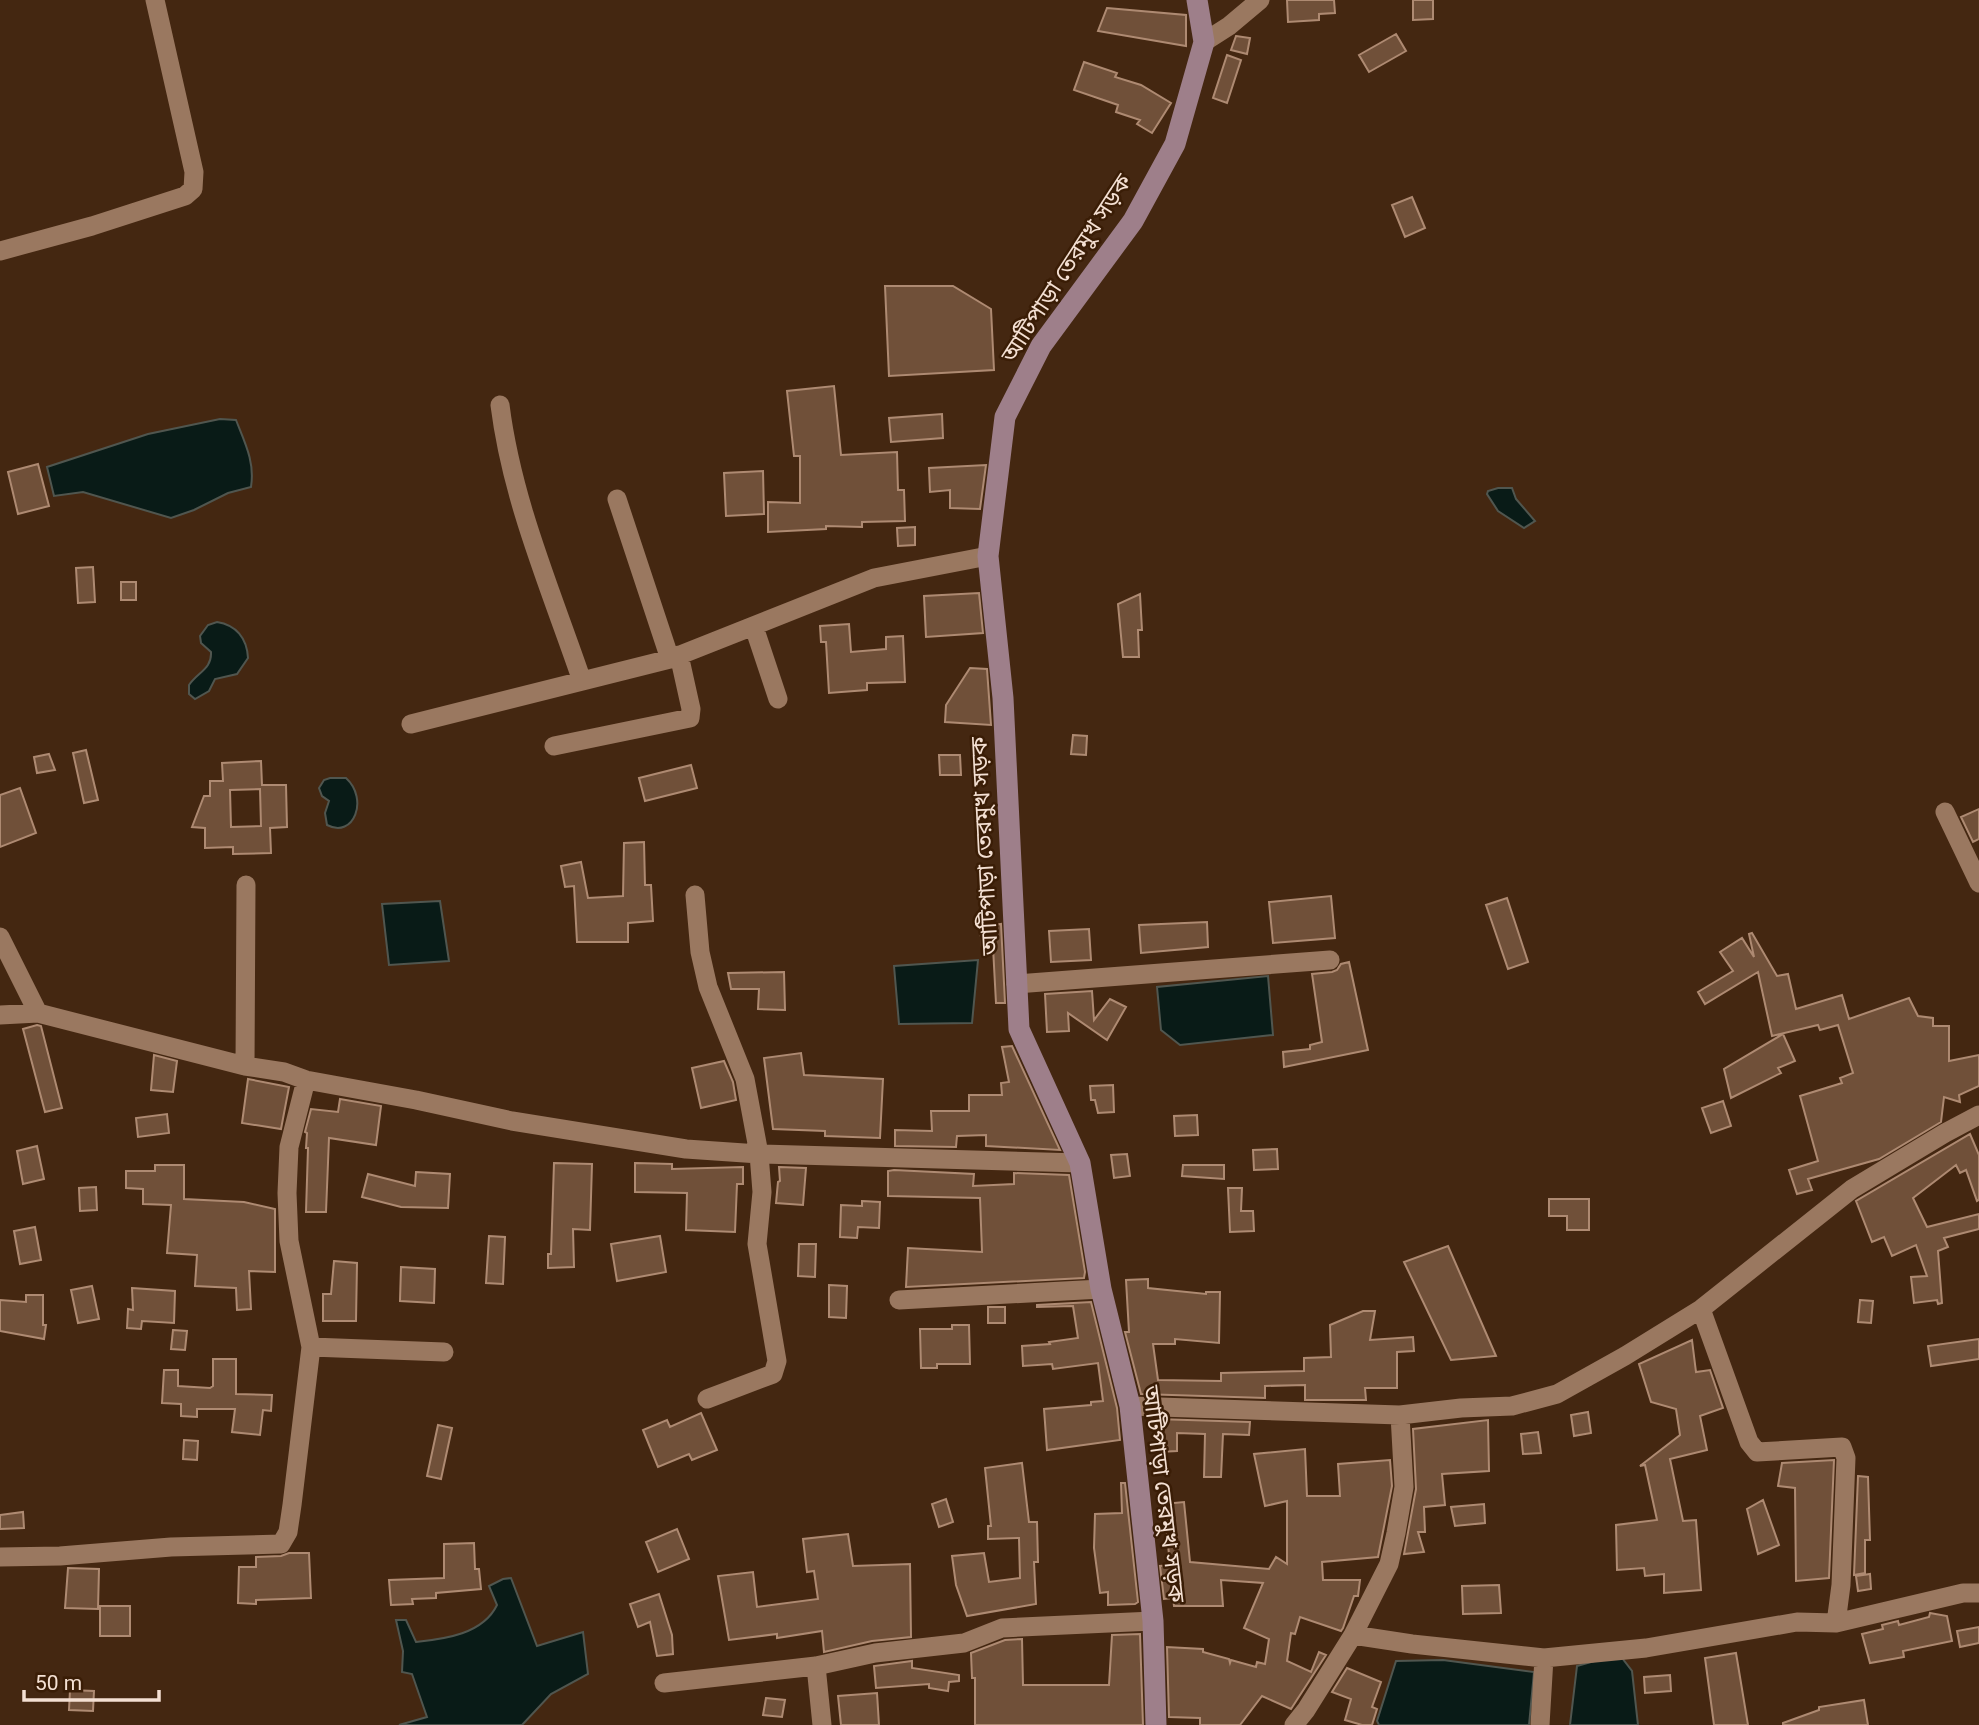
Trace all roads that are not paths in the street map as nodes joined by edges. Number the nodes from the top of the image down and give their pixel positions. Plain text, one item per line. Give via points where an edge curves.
1 (155, 0) edge
2 (1197, 0) edge
3 (1260, 0) edge
4 (1204, 42) junction
5 (0, 251) edge
6 (500, 405) dead end
7 (617, 499) dead end
8 (988, 556) junction
9 (754, 627) junction
10 (674, 657) junction
11 (582, 681) junction
12 (778, 699) dead end
13 (411, 724) dead end
14 (554, 746) dead end
15 (1945, 812) dead end
16 (1979, 883) edge
17 (246, 885) dead end
18 (695, 895) dead end
19 (0, 937) edge
20 (1330, 960) dead end
21 (1016, 984) junction
22 (38, 1013) junction
23 (0, 1015) edge
24 (245, 1066) junction
25 (306, 1080) junction
26 (1979, 1115) edge
27 (759, 1153) junction
28 (1080, 1163) junction
29 (1101, 1289) junction
30 (900, 1300) dead end
31 (1701, 1309) junction
32 (311, 1347) junction
33 (444, 1352) dead end
34 (707, 1398) dead end
35 (1130, 1406) junction
36 (1400, 1415) junction
37 (0, 1557) edge
38 (1979, 1593) edge
39 (1153, 1621) junction
40 (1836, 1623) junction
41 (1353, 1635) junction
42 (1544, 1658) junction
43 (816, 1666) junction
44 (664, 1682) dead end
45 (822, 1725) edge
46 (1156, 1725) edge
47 (1294, 1725) edge
48 (1540, 1725) edge

1 - 5 street via 194,172 193,189 185,196 106,222
2 - 4 main road, আটিপাড়া তেরমুখ সড়ক
3 - 4 street
4 - 8 main road, আটিপাড়া তেরমুখ সড়ক via 1175,144 1133,221 1041,346 1005,417
6 - 11 street via 517,495
7 - 10 street
8 - 9 street via 874,578
8 - 21 main road, আটিপাড়া তেরমুখ সড়ক via 1003,698
9 - 10 street
9 - 12 street
10 - 11 street
10 - 14 street via 690,718
11 - 13 street
15 - 16 street
17 - 24 street
18 - 27 street via 708,987 745,1079
19 - 22 street
20 - 21 street
21 - 28 main road, আটিপাড়া তেরমুখ সড়ক via 1019,1028
22 - 23 street
22 - 24 street
24 - 25 street
25 - 27 street via 686,1149
25 - 32 street via 289,1147 287,1192 289,1241
26 - 31 street via 1853,1189
27 - 28 street
27 - 34 street via 762,1192 757,1244 777,1361 773,1374
28 - 29 main road, আটিপাড়া তেরমুখ সড়ক
29 - 30 street
29 - 35 main road, আটিপাড়া তেরমুখ সড়ক
31 - 36 street via 1557,1394 1513,1406
31 - 40 street via 1749,1442 1757,1452 1842,1447 1846,1458
32 - 33 street
32 - 37 street via 288,1532 281,1544
35 - 36 street
35 - 39 main road, আটিপাড়া তেরমুখ সড়ক
36 - 41 street via 1404,1487 1396,1533 1389,1564
38 - 40 street
39 - 43 street via 1002,1628 964,1643 875,1653
39 - 46 main road, আটিপাড়া তেরমুখ সড়ক
40 - 42 street via 1797,1622 1646,1648
41 - 42 street
41 - 47 street
42 - 48 street
43 - 44 street
43 - 45 street

